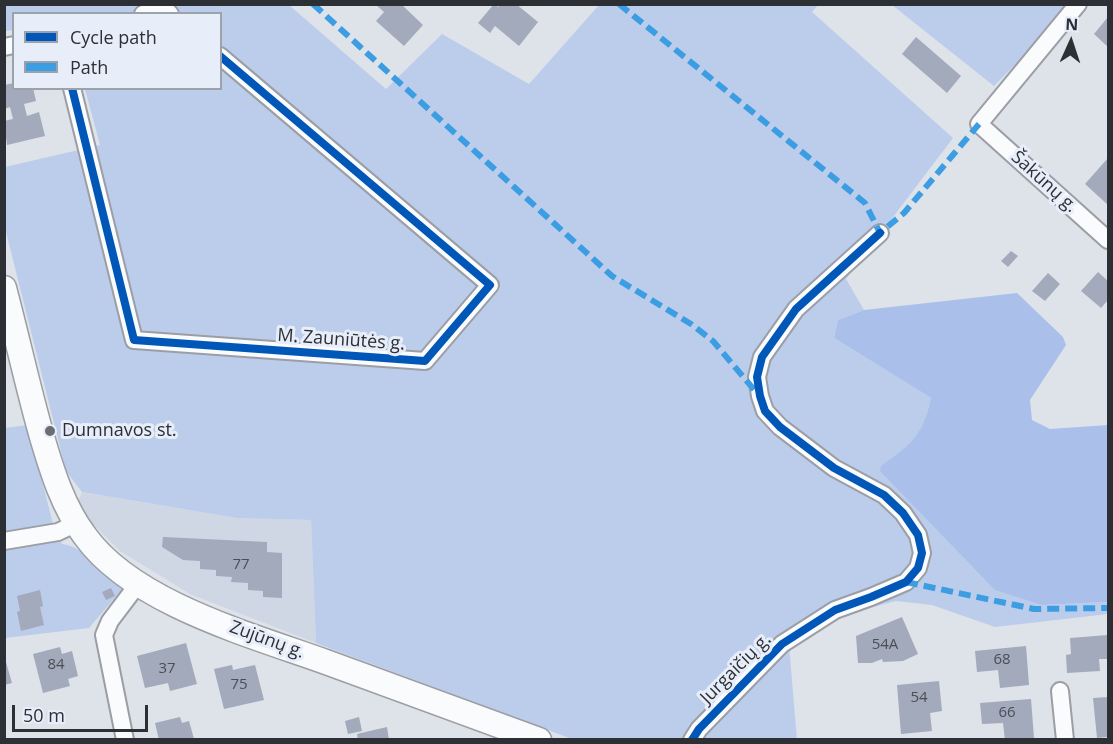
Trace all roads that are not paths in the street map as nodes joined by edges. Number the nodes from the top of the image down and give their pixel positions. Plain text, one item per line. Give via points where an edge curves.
1 (1078, 4) edge
2 (149, 12) edge
3 (168, 12) edge
4 (222, 58) edge
5 (72, 90) edge
6 (880, 233) dead end
7 (1108, 240) edge
8 (4, 288) edge
9 (76, 524) junction
10 (4, 541) edge
11 (138, 584) junction
12 (1060, 691) dead end
13 (125, 740) edge
14 (539, 740) edge
15 (692, 740) edge
16 (1065, 740) edge

1 - 7 street, Šakūnų g. via 979,124
2 - 3 street via 164,8
4 - 5 street, M. Zauniūtės g. via 490,285 425,361 134,340
6 - 15 street, Jurgaičių g. via 796,309 762,357 757,377 765,411 780,427 834,468 884,495 903,513 918,535 922,553 918,568 906,582 835,610 782,644
8 - 9 main road, Zujūnų g. via 51,467
9 - 10 street via 58,532
9 - 11 main road, Zujūnų g. via 102,556
11 - 13 street via 110,621 104,636
11 - 14 main road, Zujūnų g. via 207,618
12 - 16 street

